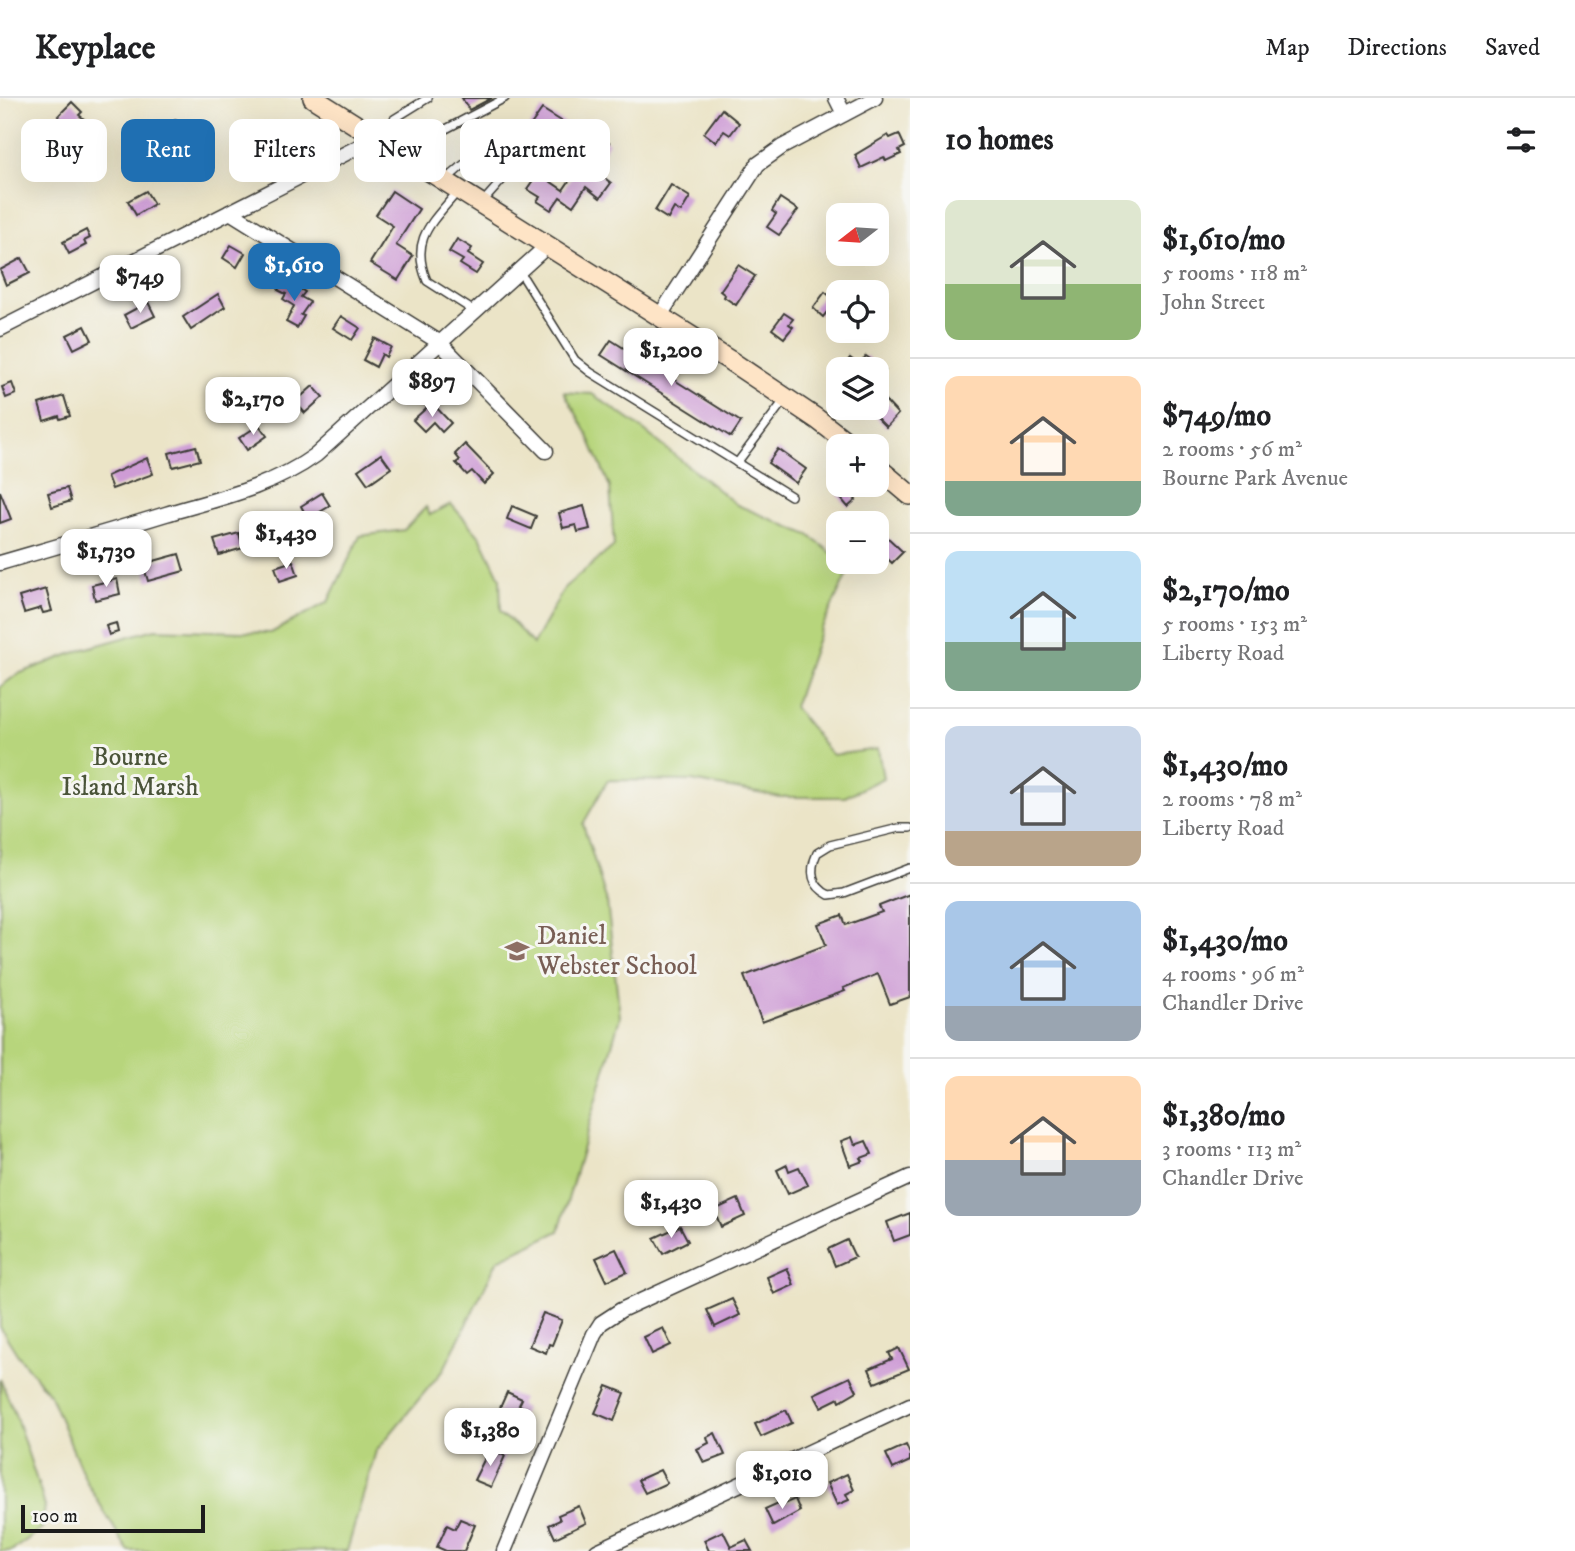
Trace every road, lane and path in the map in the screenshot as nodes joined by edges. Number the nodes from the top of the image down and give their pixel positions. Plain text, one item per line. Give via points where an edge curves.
1 (313, 98) edge
2 (428, 98) edge
3 (505, 98) edge
4 (836, 98) edge
5 (875, 98) edge
6 (844, 114) junction
7 (394, 119) edge
8 (354, 124) edge
9 (446, 129) edge
10 (354, 152) edge
11 (445, 182) edge
12 (451, 186) junction
13 (481, 204) junction
14 (230, 212) junction
15 (547, 246) junction
16 (519, 271) junction
17 (474, 311) junction
18 (659, 317) junction
19 (0, 329) edge
20 (439, 342) junction
21 (786, 397) junction
22 (836, 434) edge
23 (546, 451) dead end
24 (737, 463) junction
25 (889, 477) edge
26 (910, 495) edge
27 (791, 496) dead end
28 (0, 563) edge
29 (910, 828) edge
30 (910, 868) edge
31 (910, 1177) edge
32 (910, 1405) edge
33 (504, 1551) edge
34 (597, 1551) edge

1 - 8 main road
2 - 7 lane
3 - 9 lane
4 - 6 street
5 - 6 street
6 - 18 street via 758,164
10 - 14 street
11 - 12 main road
12 - 13 main road
12 - 13 lane via 502,131 520,131 528,151
12 - 17 lane via 422,236 420,250 427,281
13 - 15 main road
14 - 19 street
14 - 20 street
15 - 16 street
15 - 18 main road
16 - 17 street
16 - 24 lane via 575,360
17 - 20 street
18 - 21 main road
20 - 23 street
20 - 28 street via 316,455 284,475 219,499
21 - 22 main road
21 - 24 lane
24 - 27 lane
25 - 26 main road
29 - 30 lane via 830,845 817,853 812,875 817,887 829,895
31 - 33 street via 601,1323
32 - 34 street

